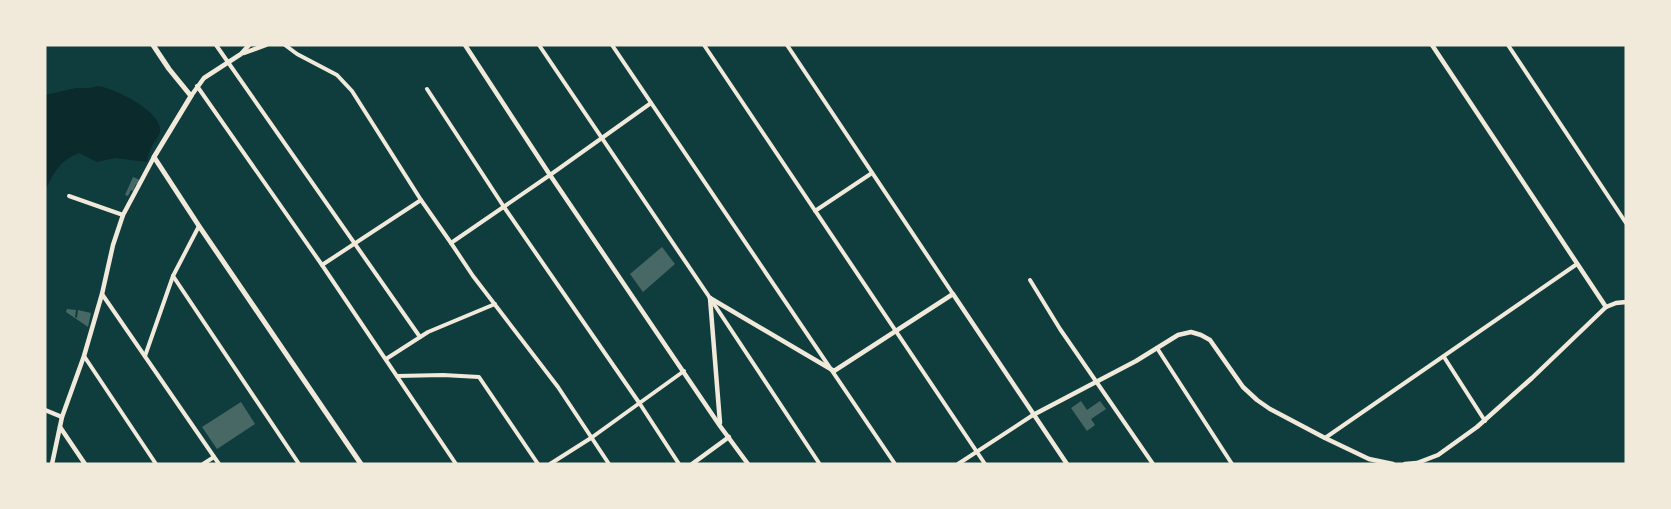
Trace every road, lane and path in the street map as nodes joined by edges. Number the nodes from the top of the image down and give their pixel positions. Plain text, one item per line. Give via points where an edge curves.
1 (153, 45) edge
2 (216, 45) edge
3 (249, 45) edge
4 (266, 45) edge
5 (285, 45) edge
6 (465, 45) edge
7 (539, 45) edge
8 (612, 45) edge
9 (704, 45) edge
10 (787, 45) edge
11 (1432, 45) edge
12 (1508, 45) edge
13 (241, 54) junction
14 (229, 63) junction
15 (197, 86) junction
16 (428, 89) dead end
17 (190, 96) junction
18 (651, 103) junction
19 (601, 139) junction
20 (154, 157) junction
21 (872, 173) junction
22 (550, 175) junction
23 (69, 196) dead end
24 (421, 200) junction
25 (504, 207) junction
26 (814, 211) junction
27 (123, 214) junction
28 (1626, 223) edge
29 (199, 226) junction
30 (354, 243) junction
31 (451, 243) junction
32 (1577, 264) junction
33 (321, 265) junction
34 (173, 276) junction
35 (1030, 280) dead end
36 (102, 294) junction
37 (953, 294) junction
38 (710, 298) junction
39 (1626, 302) edge
40 (495, 304) junction
41 (1606, 307) junction
42 (896, 332) junction
43 (420, 337) junction
44 (1157, 348) junction
45 (84, 356) junction
46 (145, 357) junction
47 (1444, 357) junction
48 (386, 359) junction
49 (684, 371) junction
50 (834, 371) junction
51 (397, 376) junction
52 (1096, 382) junction
53 (640, 404) junction
54 (45, 410) edge
55 (1033, 415) junction
56 (62, 417) junction
57 (1485, 421) junction
58 (720, 426) junction
59 (60, 427) junction
60 (729, 437) junction
61 (591, 438) junction
62 (1325, 438) junction
63 (976, 452) junction
64 (214, 456) junction
65 (298, 462) edge
66 (819, 463) edge
67 (52, 464) edge
68 (85, 464) edge
69 (156, 464) edge
70 (203, 464) edge
71 (219, 464) edge
72 (292, 464) edge
73 (361, 464) edge
74 (456, 464) edge
75 (538, 464) edge
76 (550, 464) edge
77 (609, 464) edge
78 (679, 464) edge
79 (692, 464) edge
80 (748, 464) edge
81 (895, 464) edge
82 (958, 464) edge
83 (985, 464) edge
84 (1067, 464) edge
85 (1153, 464) edge
86 (1232, 464) edge
87 (1393, 464) edge
88 (1405, 464) edge

1 - 17 main road
2 - 14 street
3 - 13 street
4 - 13 street
5 - 24 street via 345,83
6 - 22 street
7 - 19 street
8 - 18 street
9 - 26 street
10 - 21 street
11 - 32 street
12 - 28 street
13 - 14 street
14 - 15 street via 211,72
14 - 30 street
15 - 17 street
15 - 33 street
16 - 25 street
17 - 20 main road
18 - 19 street
18 - 50 street
19 - 22 street
19 - 38 street
20 - 27 street
20 - 29 main road
21 - 26 street
21 - 37 street
22 - 25 street
22 - 49 street
23 - 27 street
24 - 30 street
24 - 31 street
25 - 31 street
25 - 53 street
26 - 42 street
27 - 36 street
29 - 34 street
29 - 73 main road
30 - 33 street
30 - 43 street
31 - 40 street
32 - 41 street
32 - 47 street
33 - 48 street
34 - 46 street
34 - 65 street
35 - 52 street
36 - 45 street
36 - 46 street
37 - 42 street
37 - 55 street
38 - 50 street
38 - 58 street
38 - 66 street
39 - 41 street
40 - 43 street
40 - 61 street
41 - 57 street
42 - 50 street
42 - 63 street
43 - 48 street
44 - 52 street
44 - 62 street via 1178,335 1201,335 1210,340 1243,387 1257,400
44 - 86 street
45 - 56 street
45 - 69 street
46 - 64 street
47 - 57 street
47 - 62 street
48 - 51 street
49 - 53 street
49 - 58 street
50 - 81 street
51 - 74 street
51 - 75 street via 475,376 483,380
52 - 55 street
52 - 85 street
53 - 61 street
53 - 78 street
54 - 56 street
55 - 63 street
55 - 84 street
56 - 59 street
57 - 88 street via 1438,455
58 - 60 street
59 - 67 street
59 - 68 street
60 - 79 street
60 - 80 street
61 - 76 street
61 - 77 street
62 - 87 street via 1369,459
63 - 82 street
63 - 83 street
64 - 70 street
64 - 71 street
65 - 72 street

